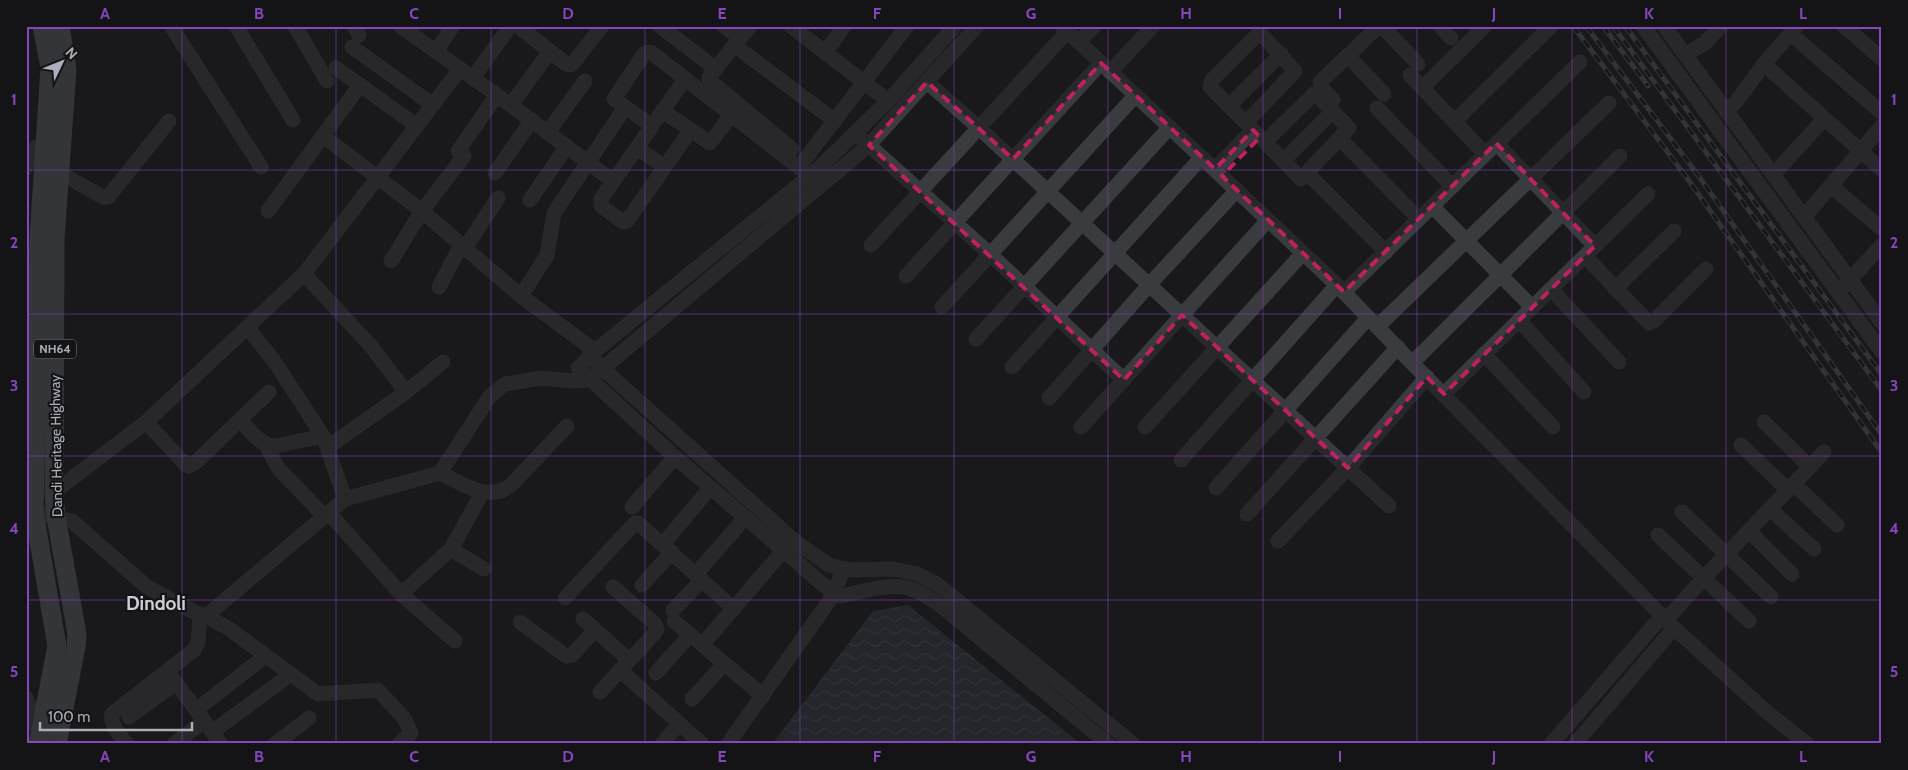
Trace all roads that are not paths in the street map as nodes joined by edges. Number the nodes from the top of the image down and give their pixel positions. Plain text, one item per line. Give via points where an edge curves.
1 (42, 26) edge
2 (60, 26) edge
3 (171, 26) edge
4 (236, 26) edge
5 (295, 26) edge
6 (400, 26) edge
7 (454, 26) edge
8 (510, 26) edge
9 (518, 26) edge
10 (660, 26) edge
11 (724, 26) edge
12 (750, 26) edge
13 (791, 26) edge
14 (844, 26) edge
15 (907, 26) edge
16 (955, 26) edge
17 (977, 26) edge
18 (1094, 26) edge
19 (1153, 26) edge
20 (1380, 26) edge
21 (1440, 26) edge
22 (1485, 26) edge
23 (1551, 26) edge
24 (1643, 26) edge
25 (1664, 26) edge
26 (1721, 26) edge
27 (1844, 26) edge
28 (596, 28) edge
29 (1065, 29) edge
30 (1794, 30) edge
31 (355, 36) edge
32 (1451, 38) dead end
33 (737, 42) junction
34 (1079, 42) junction
35 (436, 51) junction
36 (550, 51) junction
37 (825, 52) junction
38 (1281, 54) junction
39 (1685, 55) junction
40 (1348, 56) junction
41 (1882, 59) edge
42 (1580, 62) dead end
43 (1764, 64) junction
44 (1106, 67) junction
45 (336, 68) dead end
46 (460, 69) junction
47 (716, 69) junction
48 (473, 78) junction
49 (585, 80) dead end
50 (685, 80) junction
51 (327, 81) dead end
52 (927, 82) junction
53 (864, 83) junction
54 (360, 85) junction
55 (1422, 88) junction
56 (1384, 94) dead end
57 (497, 95) junction
58 (1135, 96) junction
59 (888, 102) junction
60 (1610, 103) dead end
61 (511, 104) junction
62 (433, 105) junction
63 (1229, 106) junction
64 (1377, 108) dead end
65 (662, 111) junction
66 (1334, 111) junction
67 (1726, 111) junction
68 (622, 112) dead end
69 (1882, 113) edge
70 (732, 114) junction
71 (1824, 118) junction
72 (293, 120) dead end
73 (532, 120) junction
74 (169, 121) dead end
75 (835, 121) junction
76 (1455, 122) junction
77 (1355, 123) dead end
78 (417, 126) junction
79 (652, 126) junction
80 (1882, 126) edge
81 (979, 128) junction
82 (1169, 128) junction
83 (690, 131) junction
84 (548, 132) junction
85 (1256, 133) junction
86 (855, 134) junction
87 (323, 136) junction
88 (1496, 143) junction
89 (869, 145) junction
90 (1346, 145) dead end
91 (567, 146) junction
92 (36, 147) edge
93 (637, 148) junction
94 (1860, 151) junction
95 (1485, 154) junction
96 (1620, 156) dead end
97 (1202, 158) junction
98 (805, 159) junction
99 (1013, 159) junction
100 (588, 161) junction
101 (1284, 161) junction
102 (26, 166) edge
103 (261, 167) dead end
104 (664, 167) junction
105 (1882, 170) edge
106 (60, 173) junction
107 (495, 173) dead end
108 (814, 173) junction
109 (1218, 173) junction
110 (1773, 175) junction
111 (378, 178) junction
112 (609, 178) dead end
113 (1312, 179) dead end
114 (1530, 179) junction
115 (1452, 186) junction
116 (1830, 186) junction
117 (1237, 190) junction
118 (1047, 191) junction
119 (920, 193) junction
120 (1648, 194) dead end
121 (498, 198) dead end
122 (530, 200) dead end
123 (1432, 206) junction
124 (268, 211) dead end
125 (422, 211) junction
126 (1563, 213) junction
127 (1804, 217) junction
128 (1268, 220) junction
129 (1419, 220) junction
130 (954, 223) junction
131 (1082, 223) junction
132 (1882, 229) edge
133 (1674, 231) dead end
134 (1466, 241) junction
135 (871, 245) dead end
136 (1882, 245) edge
137 (463, 246) junction
138 (1590, 251) junction
139 (1386, 252) junction
140 (1115, 253) junction
141 (990, 254) junction
142 (1303, 254) junction
143 (391, 261) dead end
144 (1706, 269) dead end
145 (304, 274) junction
146 (906, 276) dead end
147 (1500, 276) junction
148 (1849, 279) junction
149 (1149, 285) junction
150 (1024, 286) junction
151 (439, 287) dead end
152 (38, 288) junction
153 (1341, 289) junction
154 (1551, 289) junction
155 (1615, 289) junction
156 (1838, 294) junction
157 (521, 296) junction
158 (942, 307) dead end
159 (26, 308) edge
160 (1532, 308) junction
161 (1182, 315) junction
162 (1057, 317) junction
163 (1519, 320) junction
164 (1373, 322) junction
165 (1882, 323) edge
166 (247, 327) junction
167 (37, 334) junction
168 (976, 339) dead end
169 (1398, 347) junction
170 (1217, 348) junction
171 (1092, 349) junction
172 (1882, 352) edge
173 (593, 353) junction
174 (26, 354) edge
175 (1484, 354) junction
176 (443, 362) dead end
177 (1619, 362) dead end
178 (1412, 363) junction
179 (602, 368) junction
180 (1012, 368) dead end
181 (575, 375) junction
182 (1427, 377) junction
183 (589, 380) junction
184 (1124, 380) junction
185 (1252, 380) junction
186 (269, 392) dead end
187 (406, 392) junction
188 (1584, 392) dead end
189 (1444, 394) junction
190 (1049, 398) dead end
191 (1286, 410) junction
192 (240, 420) junction
193 (146, 422) junction
194 (1764, 422) dead end
195 (567, 426) dead end
196 (1081, 427) dead end
197 (1145, 427) dead end
198 (1553, 427) dead end
199 (1316, 438) junction
200 (325, 441) junction
201 (266, 445) junction
202 (1742, 445) dead end
203 (1824, 452) dead end
204 (675, 457) junction
205 (1180, 460) dead end
206 (1810, 467) junction
207 (1348, 468) junction
208 (440, 473) junction
209 (1791, 487) junction
210 (710, 488) junction
211 (1216, 488) dead end
212 (54, 492) junction
213 (482, 493) junction
214 (345, 499) junction
215 (1389, 506) dead end
216 (632, 507) dead end
217 (1770, 509) junction
218 (30, 512) edge
219 (1682, 512) dead end
220 (1247, 514) dead end
221 (327, 515) junction
222 (56, 517) junction
223 (745, 518) junction
224 (1837, 526) dead end
225 (1749, 532) junction
226 (1658, 534) dead end
227 (1278, 541) dead end
228 (667, 548) junction
229 (451, 549) junction
230 (1814, 549) dead end
231 (783, 551) junction
232 (1727, 555) junction
233 (843, 568) junction
234 (484, 569) dead end
235 (1792, 574) dead end
236 (699, 577) junction
237 (1703, 579) junction
238 (642, 585) dead end
239 (613, 587) dead end
240 (402, 594) junction
241 (834, 594) junction
242 (1771, 597) dead end
243 (565, 598) dead end
244 (734, 609) junction
245 (203, 616) junction
246 (583, 619) dead end
247 (1668, 621) junction
248 (1749, 621) dead end
249 (520, 622) dead end
250 (595, 630) junction
251 (690, 635) junction
252 (455, 641) dead end
253 (702, 645) junction
254 (259, 661) dead end
255 (724, 664) junction
256 (625, 665) junction
257 (656, 673) dead end
258 (172, 677) junction
259 (283, 680) dead end
260 (600, 692) dead end
261 (763, 696) junction
262 (26, 698) edge
263 (692, 699) dead end
264 (128, 717) dead end
265 (309, 718) dead end
266 (680, 724) junction
267 (26, 725) edge
268 (208, 727) edge
269 (38, 744) edge
270 (57, 744) edge
271 (127, 744) edge
272 (174, 744) edge
273 (275, 744) edge
274 (399, 744) edge
275 (662, 744) edge
276 (702, 744) edge
277 (728, 744) edge
278 (1108, 744) edge
279 (1133, 744) edge
280 (1551, 744) edge
281 (1575, 744) edge
282 (1807, 744) edge

1 - 92 main road, NH64 via 50,67
2 - 106 main road, Dandi Heritage Highway / NH64 via 67,69
3 - 103 street
4 - 72 street
5 - 51 street
6 - 35 street
7 - 35 street
8 - 48 street
9 - 36 street
10 - 47 street
11 - 33 street
12 - 33 street
13 - 37 street
14 - 37 street
15 - 53 street
16 - 59 street
17 - 52 street
18 - 34 street
19 - 44 street
20 - 40 street
20 - 55 street via 1414,70
21 - 32 street
22 - 55 street
23 - 76 street
24 - 156 street
25 - 39 street
26 - 39 street via 1705,43
27 - 41 street
28 - 36 street via 571,65
29 - 34 street
29 - 81 street
30 - 43 street
30 - 69 street
31 - 62 street
33 - 47 street
33 - 75 street
34 - 44 street
35 - 46 street
36 - 61 street
37 - 53 street
38 - 63 street
38 - 63 street via 1261,34 1257,35 1210,84
38 - 85 street via 1295,69 1295,74
39 - 67 street
40 - 56 street
40 - 77 street via 1323,78 1320,85
42 - 88 street
43 - 67 street
43 - 71 street
44 - 58 street
44 - 99 street
45 - 54 street
46 - 48 street
46 - 62 street
47 - 98 street via 709,77 711,83
48 - 57 street
49 - 84 street
50 - 65 street
50 - 70 street
50 - 79 street via 652,53 644,54 614,99
52 - 81 street
52 - 89 street
53 - 59 street
53 - 75 street
54 - 78 street
54 - 87 street
55 - 76 street
57 - 61 street
57 - 125 street
58 - 82 street
58 - 118 street
59 - 86 street
60 - 114 street
61 - 73 street
62 - 78 street
63 - 85 street
64 - 115 street
65 - 79 street
65 - 83 street
66 - 85 street via 1313,93
66 - 101 street
66 - 101 street via 1348,125 1348,130 1304,176 1301,178
67 - 110 street
68 - 100 street
70 - 83 street via 712,143
70 - 108 street
71 - 94 street
71 - 110 street
73 - 84 street
73 - 107 street
74 - 106 street via 108,197
75 - 98 street
76 - 95 street
78 - 111 street
79 - 93 street
80 - 94 street
81 - 99 street
81 - 119 street
82 - 97 street
82 - 131 street
83 - 104 street
84 - 91 street
85 - 101 street
85 - 109 street
86 - 89 street
86 - 108 street
87 - 111 street
87 - 124 street
88 - 95 street
88 - 114 street
89 - 119 street
89 - 179 street
90 - 129 street
91 - 100 street
91 - 122 street
92 - 102 street
92 - 152 main road, NH64
93 - 104 street
93 - 104 street via 600,203 623,222 627,221
94 - 105 street
94 - 116 street
95 - 115 street
96 - 126 street
97 - 109 street
97 - 140 street
98 - 108 street
99 - 118 street
99 - 130 street
100 - 112 street
100 - 157 street via 554,213 547,255
106 - 212 main road, Dandi Heritage Highway / NH64 via 55,238
108 - 173 street
109 - 117 street
110 - 127 street
111 - 125 street
111 - 145 street
113 - 139 street
114 - 126 street
114 - 134 street
115 - 123 street
116 - 127 street
116 - 132 street
117 - 128 street
117 - 149 street
118 - 131 street
118 - 141 street
119 - 130 street
119 - 135 street
120 - 138 street
121 - 137 street
123 - 129 street
123 - 134 street
125 - 137 street
125 - 143 street
126 - 138 street
126 - 147 street
127 - 148 street
128 - 142 street
128 - 161 street
129 - 139 street
130 - 141 street
130 - 146 street
131 - 140 street
131 - 150 street
133 - 155 street
134 - 147 street
134 - 164 street
136 - 148 street
137 - 151 street
137 - 157 street
138 - 154 street
138 - 155 street
139 - 153 street
140 - 149 street
140 - 162 street
141 - 150 street
141 - 158 street
142 - 153 street
142 - 170 street
144 - 155 street via 1652,323 1646,321
145 - 166 street
145 - 187 street via 370,345
147 - 160 street
147 - 178 street
148 - 156 street
148 - 165 street
149 - 161 street
149 - 171 street
150 - 162 street
150 - 168 street
152 - 159 street
152 - 167 main road, NH64
153 - 164 street
153 - 185 street
154 - 160 street
154 - 177 street
156 - 172 street
157 - 173 street
160 - 163 street
161 - 170 street
161 - 184 street
162 - 171 street
162 - 180 street
163 - 175 street
163 - 188 street
164 - 169 street
164 - 191 street
166 - 193 street
166 - 200 street via 274,361
167 - 174 street
167 - 218 main road, NH64
169 - 178 street
169 - 199 street
170 - 185 street
170 - 197 street
171 - 184 street
171 - 190 street
173 - 179 street
173 - 181 street
175 - 189 street
175 - 198 street
176 - 187 street
178 - 182 street
179 - 183 street
179 - 233 street via 797,543 829,565
181 - 183 street
181 - 208 street via 505,384 490,396
182 - 189 street
182 - 207 street
183 - 204 street
184 - 196 street
185 - 191 street
185 - 205 street
186 - 192 street
187 - 200 street
189 - 247 street
191 - 199 street
191 - 211 street
192 - 193 street via 189,466
192 - 201 street
193 - 212 street
194 - 206 street
195 - 213 street via 507,488
199 - 207 street
199 - 220 street
200 - 201 street
200 - 214 street
201 - 221 street via 278,468
202 - 209 street
203 - 206 street
204 - 210 street
204 - 216 street
206 - 209 street
207 - 215 street
207 - 227 street
208 - 213 street
208 - 214 street
209 - 217 street
209 - 224 street
210 - 223 street
210 - 228 street
212 - 222 main road, Dandi Heritage Highway / NH64
213 - 229 street
214 - 221 street
217 - 225 street
217 - 230 street
218 - 222 street
218 - 269 main road, Dandi Heritage Highway / NH64 via 57,646
219 - 232 street
221 - 240 street
221 - 245 street
222 - 245 street via 72,521 147,588
222 - 270 main road, Dandi Heritage Highway / NH64 via 77,634
223 - 231 street
223 - 236 street
225 - 232 street
225 - 235 street
226 - 237 street
228 - 236 street
228 - 238 street
228 - 243 street via 641,524 635,523
229 - 234 street
229 - 240 street
231 - 241 street
231 - 244 street
232 - 237 street
232 - 242 street
233 - 241 street
233 - 279 street via 893,569 917,574 937,584
236 - 244 street
236 - 251 street via 673,616
237 - 247 street
237 - 248 street
239 - 256 street via 656,626 656,631
240 - 252 street
241 - 261 street
241 - 278 street via 841,596 888,587 908,588 927,596
244 - 253 street
245 - 258 street via 196,647
245 - 274 street via 228,628 318,694 378,690 404,718 411,733
246 - 250 street
247 - 280 street
247 - 281 street
247 - 282 street via 1768,714
249 - 250 street via 566,656 572,655
250 - 256 street
251 - 253 street
251 - 257 street
253 - 255 street
254 - 268 street
255 - 261 street
255 - 263 street
256 - 260 street
256 - 266 street
258 - 264 street
258 - 268 street
258 - 271 street via 112,714 113,724
259 - 268 street
261 - 277 street
262 - 267 street via 30,707
265 - 273 street
266 - 275 street
266 - 276 street
268 - 272 street

